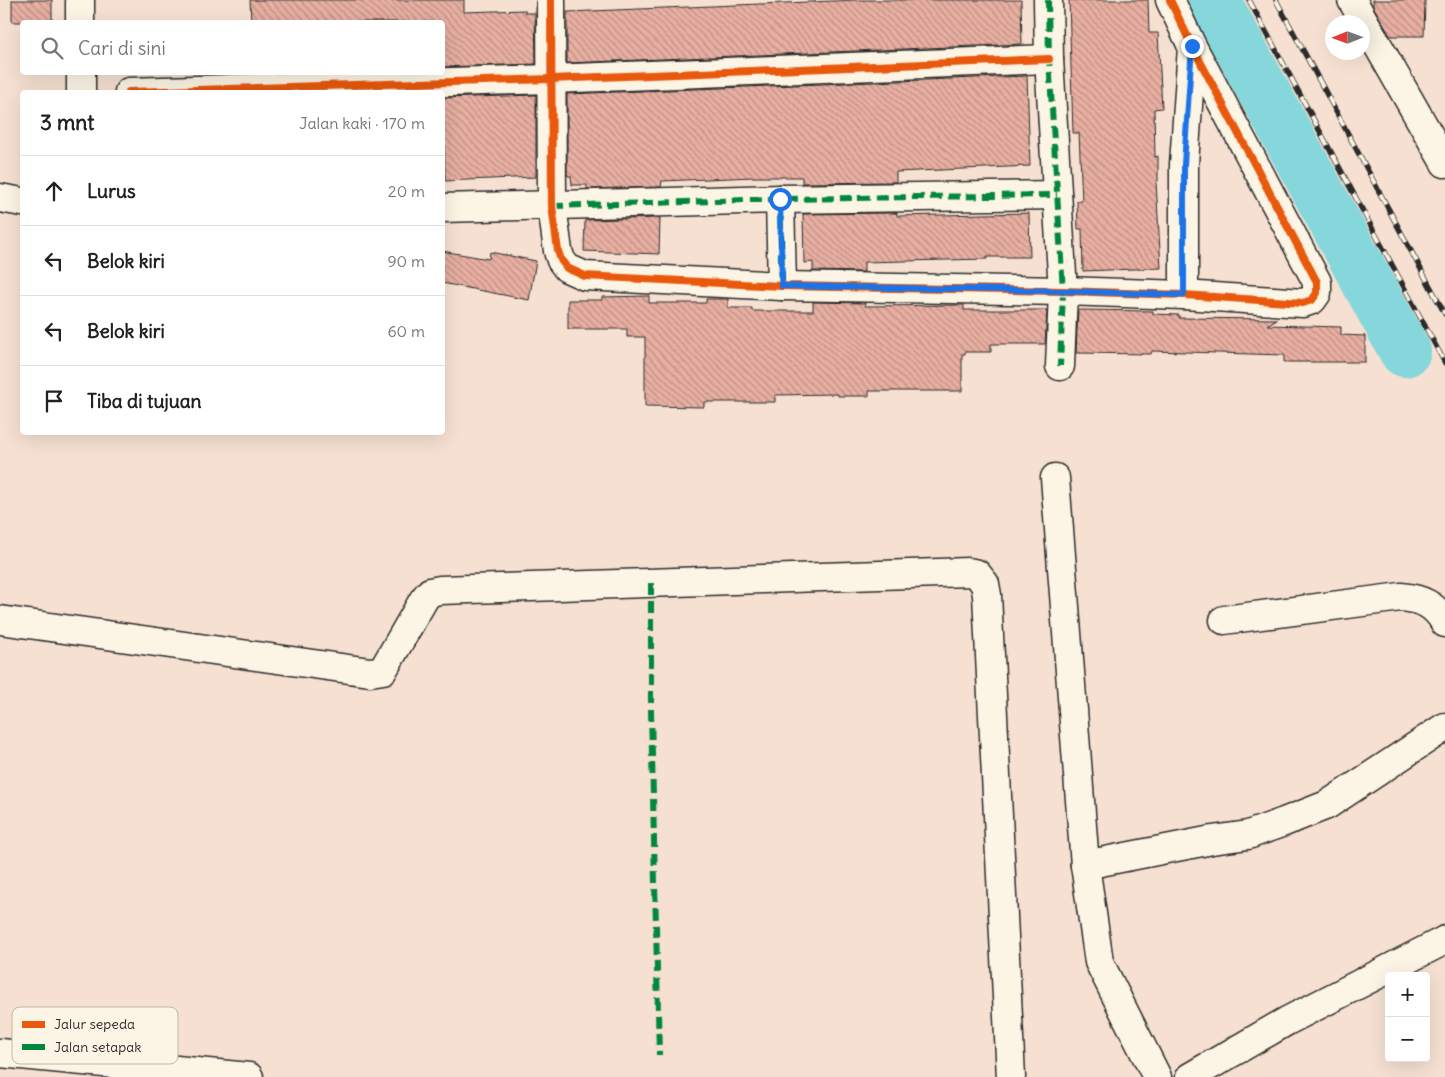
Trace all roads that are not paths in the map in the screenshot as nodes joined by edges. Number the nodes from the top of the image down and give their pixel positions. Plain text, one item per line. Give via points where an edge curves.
1 (80, 0) edge
2 (551, 0) edge
3 (1048, 0) edge
4 (1170, 0) edge
5 (1352, 0) edge
6 (80, 20) edge
7 (1192, 46) junction
8 (1049, 59) junction
9 (81, 75) edge
10 (550, 79) junction
11 (81, 90) edge
12 (194, 90) edge
13 (1445, 163) edge
14 (1057, 195) junction
15 (0, 198) edge
16 (780, 199) junction
17 (20, 202) edge
18 (552, 206) junction
19 (445, 208) edge
20 (782, 286) junction
21 (1063, 291) junction
22 (1184, 295) junction
23 (1060, 366) dead end
24 (1055, 478) dead end
25 (0, 620) edge
26 (1224, 620) dead end
27 (1445, 623) edge
28 (1445, 727) edge
29 (1085, 865) junction
30 (1445, 940) edge
31 (114, 1064) edge
32 (249, 1077) edge
33 (1011, 1077) edge
34 (1157, 1077) edge
35 (1190, 1077) edge

1 - 6 street
2 - 10 street
3 - 8 street
4 - 7 street
5 - 13 street
7 - 22 street via 1184,164
7 - 22 street via 1317,282 1318,290 1314,298 1303,303
8 - 10 street
8 - 14 street
9 - 11 street
10 - 12 street
10 - 18 street
14 - 16 street
14 - 21 street
15 - 17 street
16 - 18 street
16 - 20 street
18 - 19 street
18 - 20 street via 558,251 567,268 576,273
20 - 21 street
21 - 22 street
21 - 23 street
24 - 29 street
25 - 33 street via 370,672 383,670 424,599 430,592 440,590 977,574 985,584 987,595
26 - 27 street via 1401,596 1428,603
28 - 29 street via 1327,805 1284,822 1248,835
29 - 34 street via 1098,962
30 - 35 street via 1287,1021
31 - 32 street

